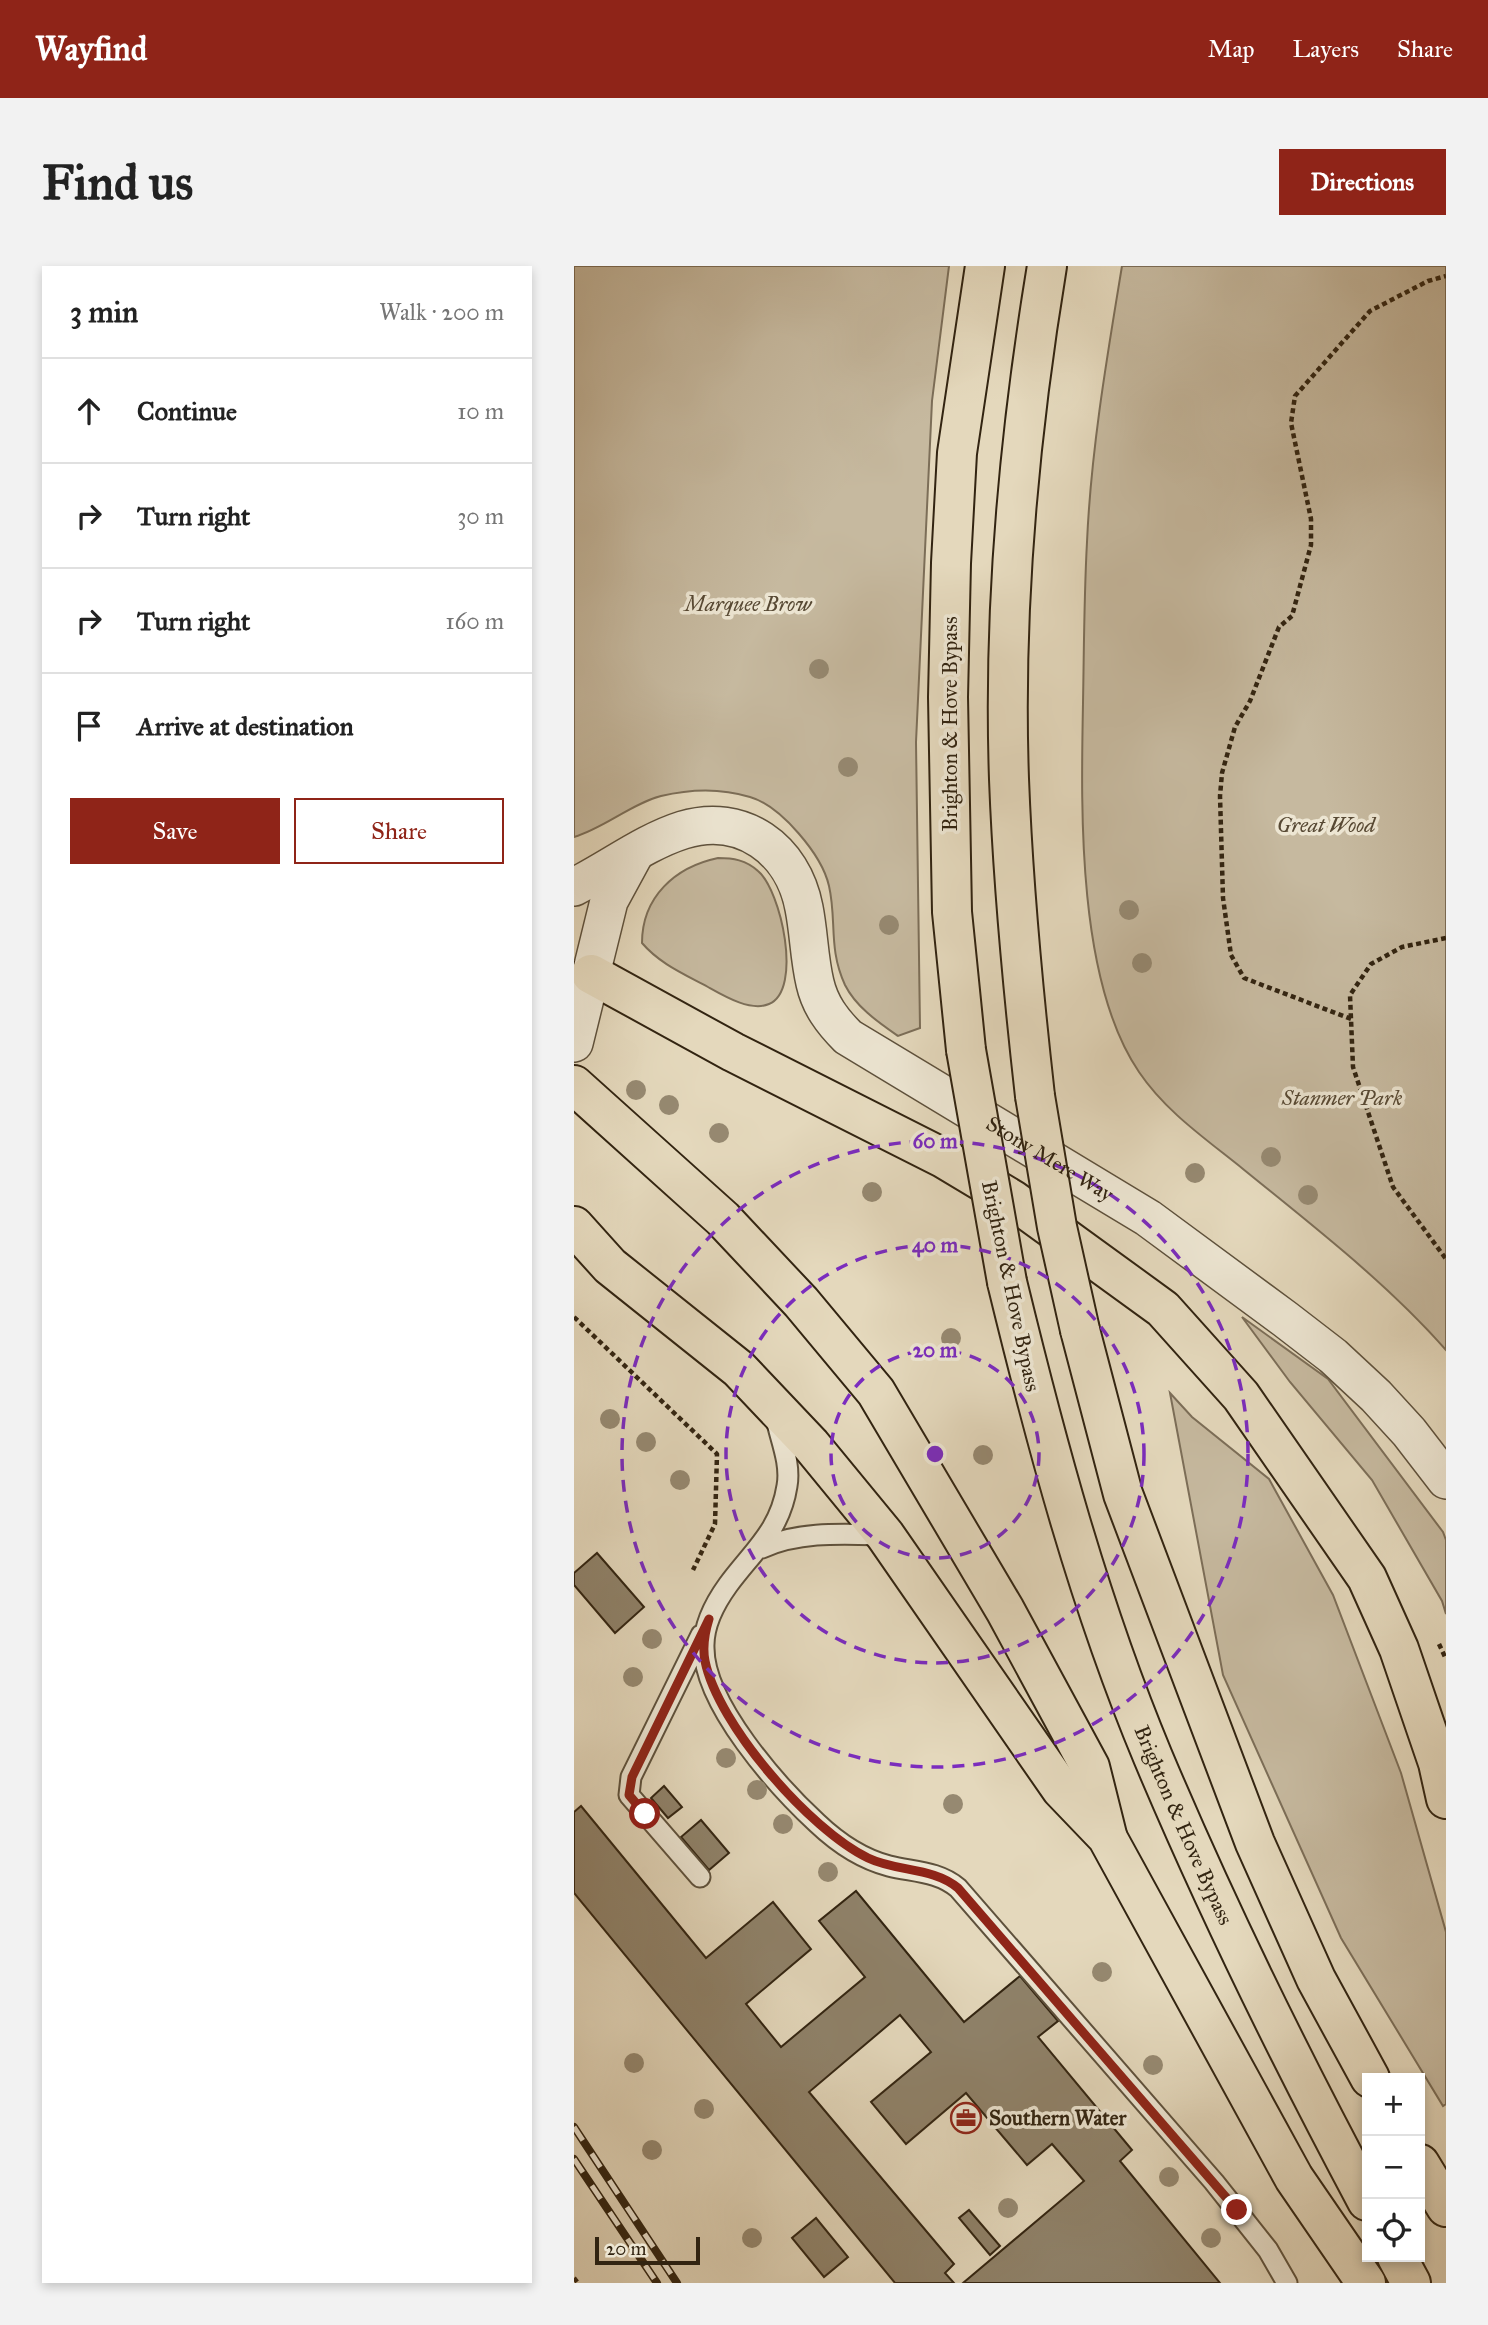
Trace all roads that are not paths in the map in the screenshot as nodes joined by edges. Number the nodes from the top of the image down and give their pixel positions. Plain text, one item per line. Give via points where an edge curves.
1 (985, 266) edge
2 (1047, 266) edge
3 (635, 854) junction
4 (574, 887) edge
5 (591, 974) junction
6 (574, 1043) edge
7 (583, 1093) edge
8 (574, 1226) edge
9 (592, 1268) edge
10 (772, 1404) junction
11 (1446, 1480) edge
12 (886, 1535) junction
13 (762, 1548) junction
14 (709, 1619) junction
15 (1446, 1799) edge
16 (1107, 1837) junction
17 (700, 1877) dead end
18 (1367, 2073) edge
19 (1425, 2172) edge
20 (1366, 2199) edge
21 (1446, 2207) edge
22 (1400, 2262) edge
23 (1287, 2283) edge
24 (1366, 2283) edge
25 (1411, 2283) edge

1 - 20 highway, Brighton & Hove Bypass, bridge via 957,453 950,576 952,912 966,1050 1007,1282 1047,1446 1087,1575 1153,1756 1273,2019
2 - 18 highway, bridge via 1020,461 1009,776 1016,909 1035,1096 1057,1227 1123,1494 1255,1843 1317,1979
3 - 4 street, Stony Mere Way
3 - 5 street via 609,901
3 - 11 street, Stony Mere Way via 685,829 737,827 756,834 789,867 804,906 815,984 823,1007 848,1037 1148,1219 1284,1319 1376,1396
5 - 6 street
5 - 15 highway via 943,1158 1013,1200 1163,1308 1241,1396 1367,1578 1399,1649
7 - 16 highway via 723,1219 876,1392 1005,1610 1090,1767
8 - 9 highway
9 - 10 highway via 684,1323
10 - 12 highway
10 - 13 lane via 788,1474 784,1502
12 - 13 lane via 817,1535 779,1540
12 - 16 highway via 1061,1788
13 - 14 lane via 729,1583
14 - 17 lane via 629,1787 634,1802
14 - 23 lane via 705,1660 720,1701 776,1780 816,1822 854,1851 886,1865 940,1876 958,1888 1214,2182 1268,2250
16 - 24 highway via 1294,2178
19 - 21 highway
22 - 25 highway

